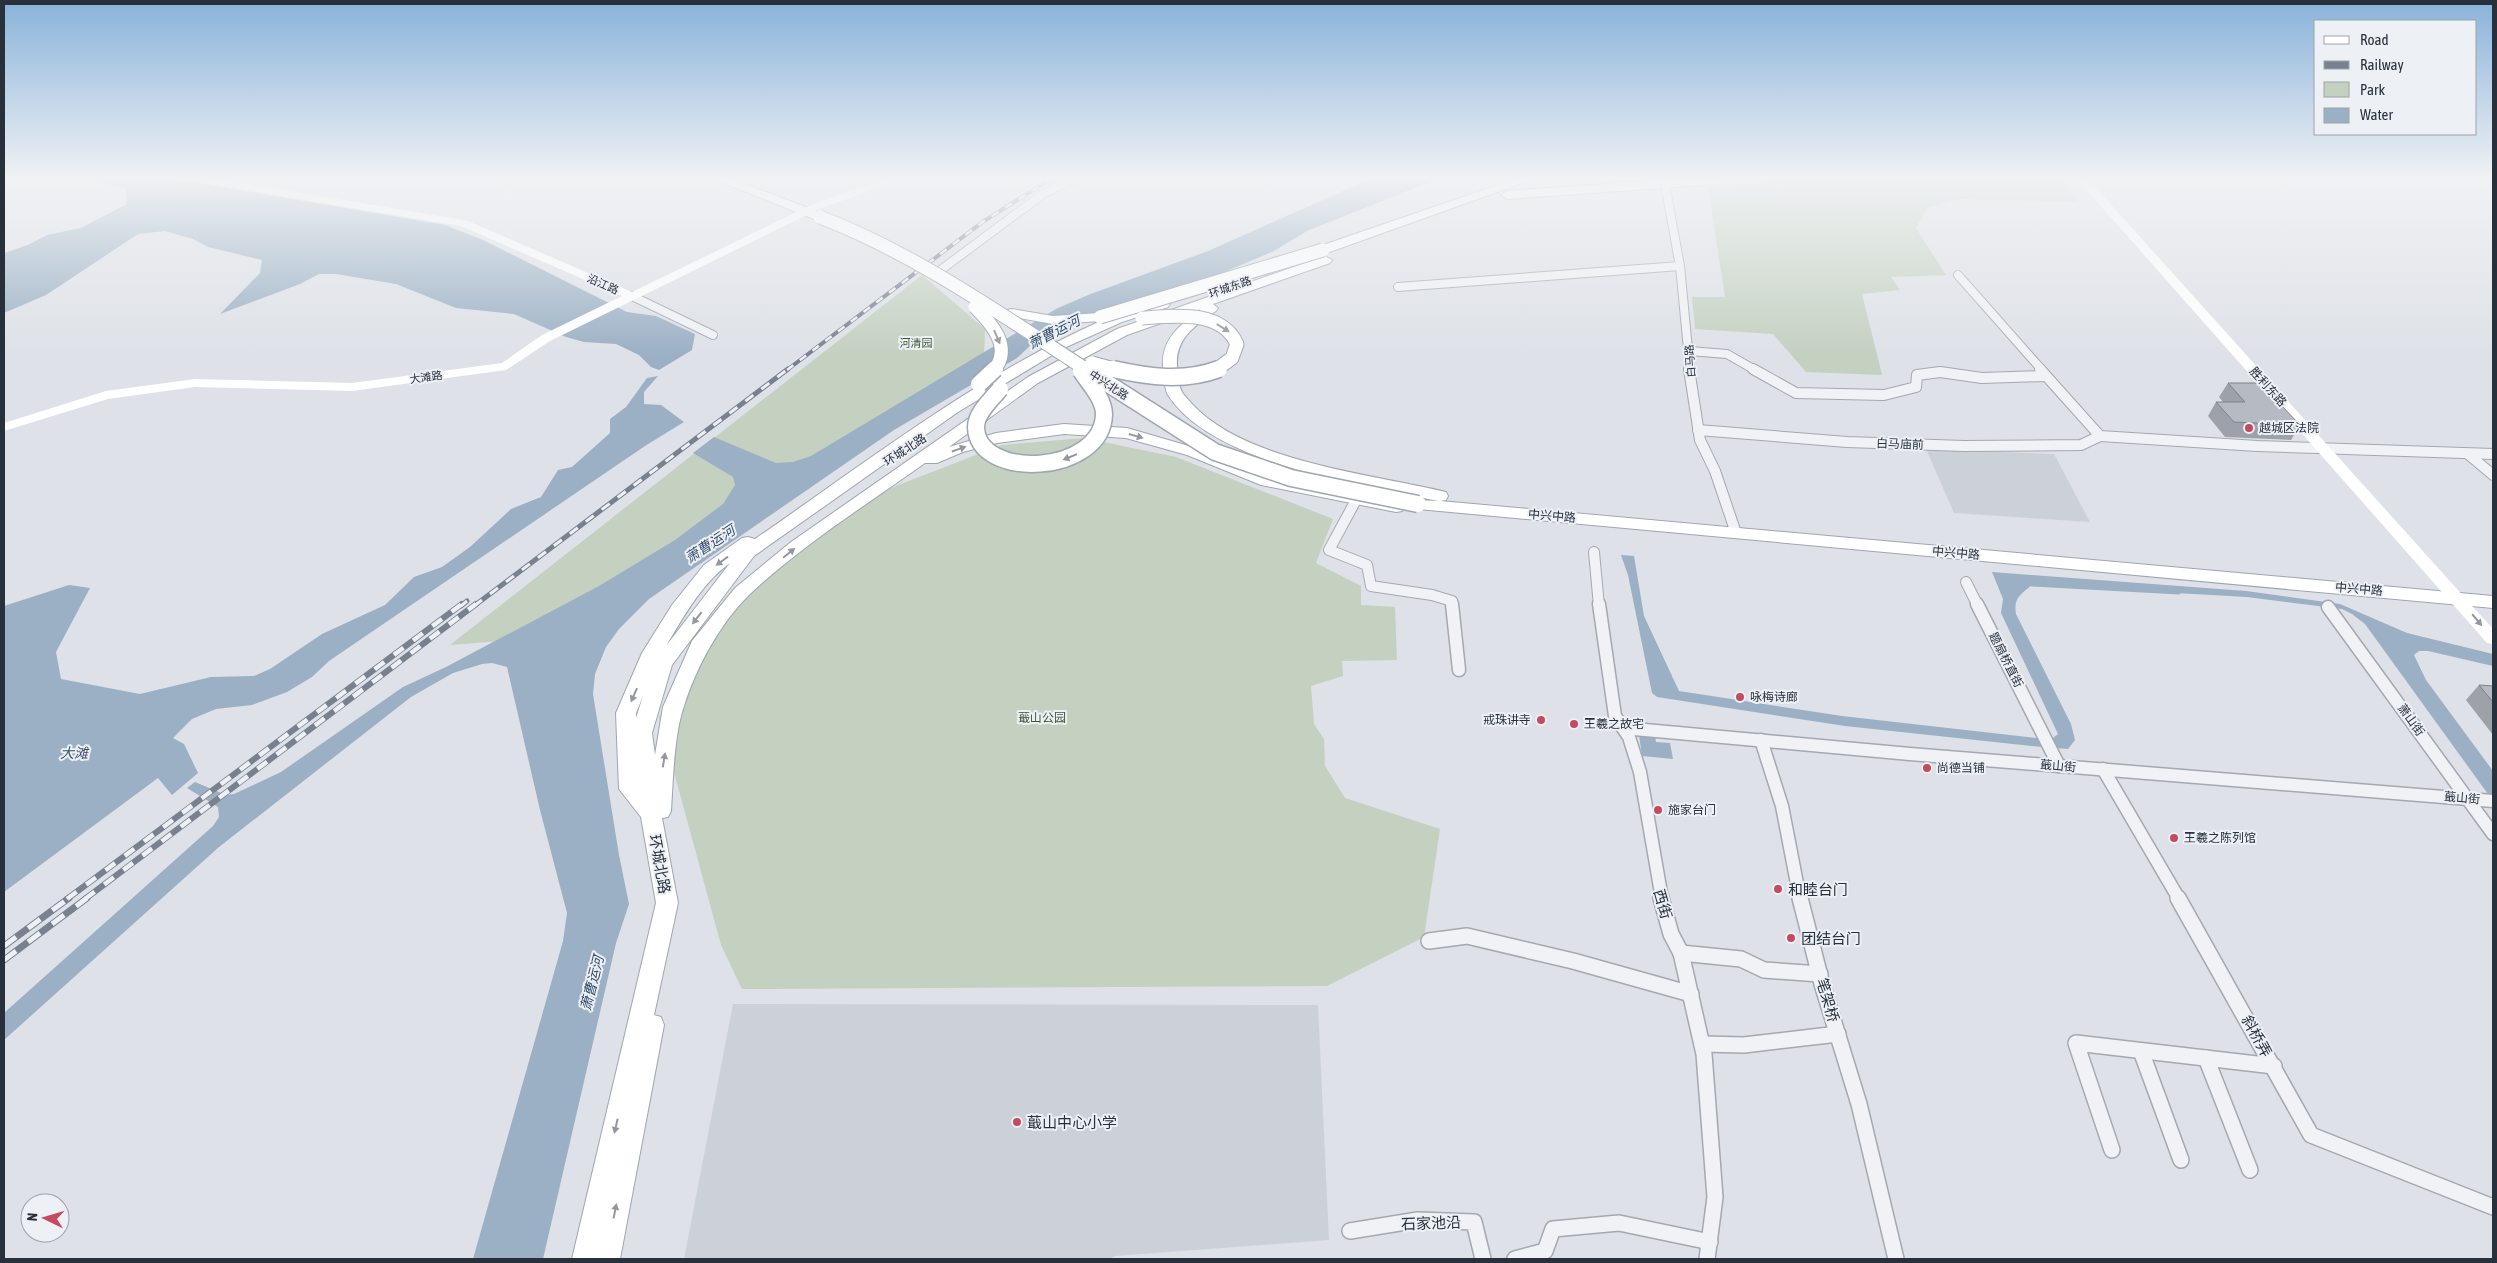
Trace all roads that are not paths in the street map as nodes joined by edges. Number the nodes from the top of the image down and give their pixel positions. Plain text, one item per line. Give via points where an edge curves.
1 (500, 238) edge
2 (759, 238) edge
3 (870, 238) edge
4 (886, 238) edge
5 (984, 238) edge
6 (1346, 238) edge
7 (1361, 238) edge
8 (1369, 238) edge
9 (1389, 238) edge
10 (1675, 238) edge
11 (2136, 238) edge
12 (2140, 238) edge
13 (1323, 250) junction
14 (1680, 266) junction
15 (942, 269) junction
16 (1958, 275) dead end
17 (956, 286) junction
18 (1398, 287) dead end
19 (1243, 290) junction
20 (632, 296) junction
21 (1012, 313) junction
22 (1142, 318) junction
23 (713, 334) dead end
24 (1061, 348) junction
25 (1689, 351) junction
26 (1084, 363) junction
27 (2046, 376) junction
28 (1000, 390) junction
29 (958, 411) junction
30 (4, 427) edge
31 (1698, 430) junction
32 (2100, 436) junction
33 (2329, 448) junction
34 (2468, 454) junction
35 (2493, 454) edge
36 (898, 474) junction
37 (2493, 475) edge
38 (1444, 497) junction
39 (1419, 499) junction
40 (1356, 500) junction
41 (1468, 508) junction
42 (1734, 528) junction
43 (748, 552) junction
44 (1594, 552) dead end
45 (1966, 582) dead end
46 (2493, 592) edge
47 (2462, 593) junction
48 (2493, 602) edge
49 (2328, 608) dead end
50 (2493, 623) edge
51 (2493, 639) edge
52 (1459, 670) dead end
53 (1623, 728) junction
54 (1761, 740) junction
55 (2059, 766) junction
56 (2103, 769) junction
57 (2474, 799) junction
58 (2493, 801) edge
59 (655, 812) junction
60 (2493, 834) edge
61 (1429, 941) dead end
62 (1681, 953) junction
63 (1820, 974) junction
64 (1691, 994) junction
65 (1838, 1034) junction
66 (1702, 1044) junction
67 (2141, 1051) junction
68 (2206, 1058) junction
69 (2274, 1066) junction
70 (2112, 1150) dead end
71 (2181, 1160) dead end
72 (2250, 1170) dead end
73 (2493, 1207) edge
74 (1350, 1231) dead end
75 (1708, 1254) edge
76 (586, 1259) edge
77 (606, 1259) edge
78 (1484, 1259) edge
79 (1515, 1259) edge
80 (1896, 1259) edge

1 - 20 street, 沿江路
2 - 20 street, 大滩路
3 - 17 main road, 中兴北路, bridge
4 - 15 main road, 中兴北路
5 - 15 street
6 -> 59 main road via 1241,271 1017,355 880,445 710,569 679,609 652,653 626,713 630,789
7 - 13 main road, 环城东路
8 - 22 main road, 环城东路, bridge
9 - 19 main road
10 - 14 street, 白马路
11 - 33 main road, 胜利东路
12 - 33 street, 胜利东路
13 - 21 main road, bridge via 1100,317 1053,320
13 - 24 main road, 环城东路, bridge via 1118,319
14 - 18 street
14 - 25 street, 白马路
15 - 21 main road, 中兴北路
16 - 27 street
17 - 26 main road, 中兴北路, bridge
17 -> 43 main road, bridge via 992,325 1002,348 1000,362 979,384
19 - 36 main road via 1122,332 1033,380
19 - 38 main road via 1205,312 1172,345 1168,370 1178,402 1210,428 1255,451 1327,474
20 - 23 street, 沿江路
20 - 30 street, 大滩路 via 546,338 506,366 352,387 195,383 106,395
21 - 26 main road, 中兴北路
22 - 24 main road, 环城东路
22 -> 26 main road, bridge via 1187,317 1210,321 1228,329 1237,344 1232,358 1212,371 1181,377 1133,374
24 - 28 main road, 环城北路
24 - 29 main road, 环城北路
25 - 27 street via 1727,354 1796,393 1884,395 1916,387 1917,375 1940,372 1982,378
25 - 31 street, 白马路
26 -> 28 main road, bridge via 1105,415 1102,435 1071,458 1028,465 994,455 979,442 976,429 979,416
26 - 39 main road, 中兴北路, bridge via 1215,452 1291,478
27 - 32 street
28 - 29 main road, 环城北路, bridge
29 - 43 main road, 环城北路
31 - 32 street, 白马庙前 via 1847,442 1964,446 2081,445
31 - 42 street, 白马路
32 - 33 street
33 - 34 street
33 - 47 main road, 胜利东路
34 - 35 street
34 - 37 street
36 -> 40 main road via 957,449 996,438 1064,429 1127,433 1193,452 1267,482
59 -> 36 main road via 673,707 699,646 742,592 798,546
38 - 39 main road, 中兴中路
38 - 42 main road, 中兴中路
39 - 41 main road, 中兴中路
40 - 41 main road via 1402,508
40 - 52 street via 1329,550 1367,564 1370,586 1452,601
41 - 42 main road, 中兴中路
42 - 47 main road, 中兴中路
43 -> 59 main road, 环城北路 via 663,662 642,733
44 - 53 street, 西街 via 1615,716
45 - 55 street, 题扇桥直街
46 - 47 main road, 中兴中路
47 - 48 main road, 中兴中路
47 - 50 street, 胜利东路
47 -> 51 main road, 胜利东路
49 - 57 street, 萧山街
53 - 54 street, 蕺山街
53 - 62 street, 西街 via 1640,772 1657,882 1671,934
54 - 55 street, 蕺山街
54 - 63 street, 笔架桥 via 1782,806 1797,886
55 - 56 street, 蕺山街
56 - 57 street, 蕺山街
56 - 69 street, 斜桥弄
57 - 58 street, 蕺山街
57 - 60 street, 萧山街
59 -> 76 main road, 环城北路 via 667,903
77 -> 59 main road, 环城北路 via 677,901
61 - 64 street via 1467,936
62 - 63 street via 1741,959 1764,970
62 - 64 street, 西街
63 - 65 street, 笔架桥
64 - 66 street, 西街
65 - 66 street via 1744,1045
65 - 80 street, 笔架桥 via 1859,1104
66 - 75 street, 西街 via 1714,1197
67 - 68 street
67 - 70 street via 2076,1043
67 - 71 street
68 - 69 street
68 - 72 street
69 - 73 street, 斜桥弄 via 2311,1135
74 - 78 street, 石家池沿 via 1418,1220 1474,1222
75 - 79 street via 1619,1223 1553,1229 1545,1251

